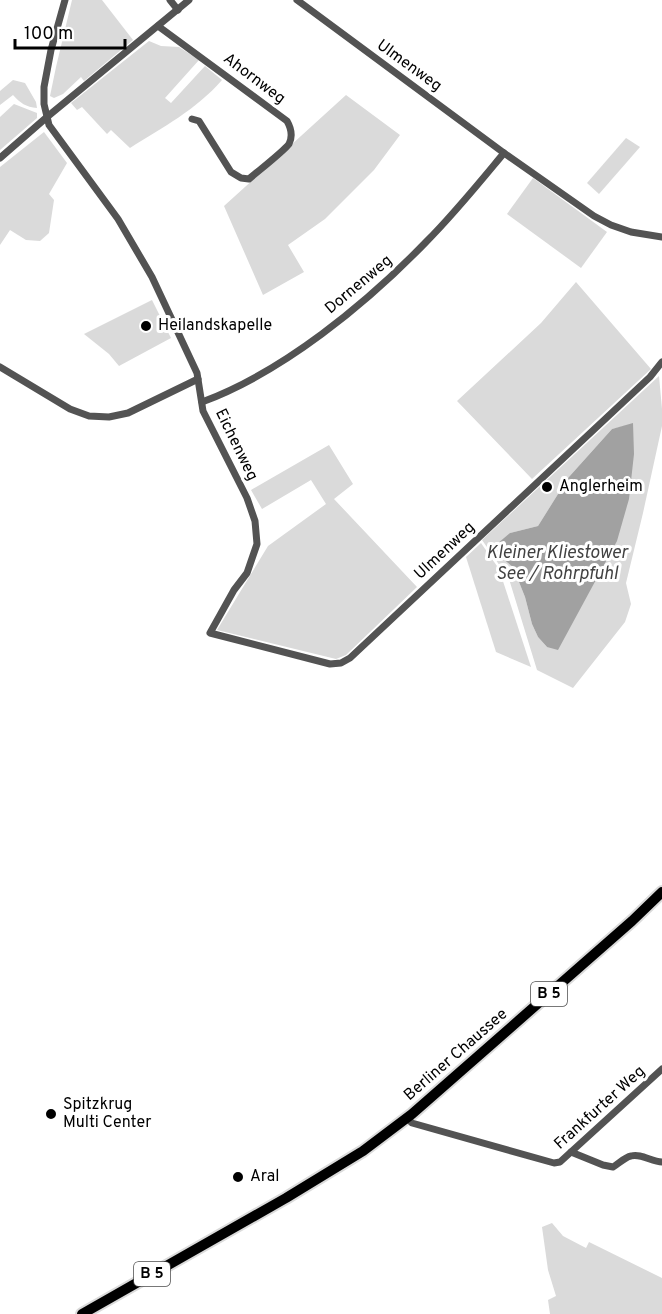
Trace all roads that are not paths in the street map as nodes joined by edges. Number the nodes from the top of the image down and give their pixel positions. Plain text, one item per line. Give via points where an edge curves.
1 (65, 0) edge
2 (170, 0) edge
3 (189, 0) edge
4 (297, 0) edge
5 (178, 9) junction
6 (158, 26) junction
7 (47, 117) junction
8 (192, 119) dead end
9 (504, 153) junction
10 (0, 158) edge
11 (662, 237) edge
12 (662, 362) edge
13 (0, 367) edge
14 (198, 379) junction
15 (202, 402) junction
16 (210, 633) joint
17 (662, 892) edge
18 (662, 1069) edge
19 (408, 1121) junction
20 (571, 1152) junction
21 (662, 1162) edge
22 (82, 1314) edge
23 (93, 1314) edge

1 - 7 street via 44,87
2 - 5 street
3 - 5 street
4 - 9 street, Ulmenweg
5 - 6 street
6 - 7 street
6 - 8 street, Ahornweg via 287,121 291,134 288,145 249,178 241,178 231,172 199,121
7 - 10 street
7 - 14 street, Eichenweg via 118,219 152,277
9 - 11 street, Ulmenweg via 603,220 631,232
9 - 15 street, Dornenweg via 427,242 352,310 264,373
12 - 16 street, Ulmenweg via 350,658 330,664
13 - 14 street via 70,409 89,416 128,413
14 - 15 street, Eichenweg
15 - 16 street, Eichenweg via 247,498 257,544 247,573
17 - 19 main road, Berliner Chaussee / B 5
18 - 20 street, Frankfurter Weg
19 - 20 street, Frankfurter Weg via 554,1163
19 - 22 main road, Berliner Chaussee / B 5 via 286,1198
19 - 23 main road, Berliner Chaussee / B 5 via 367,1156
20 - 21 street via 613,1167 630,1156

